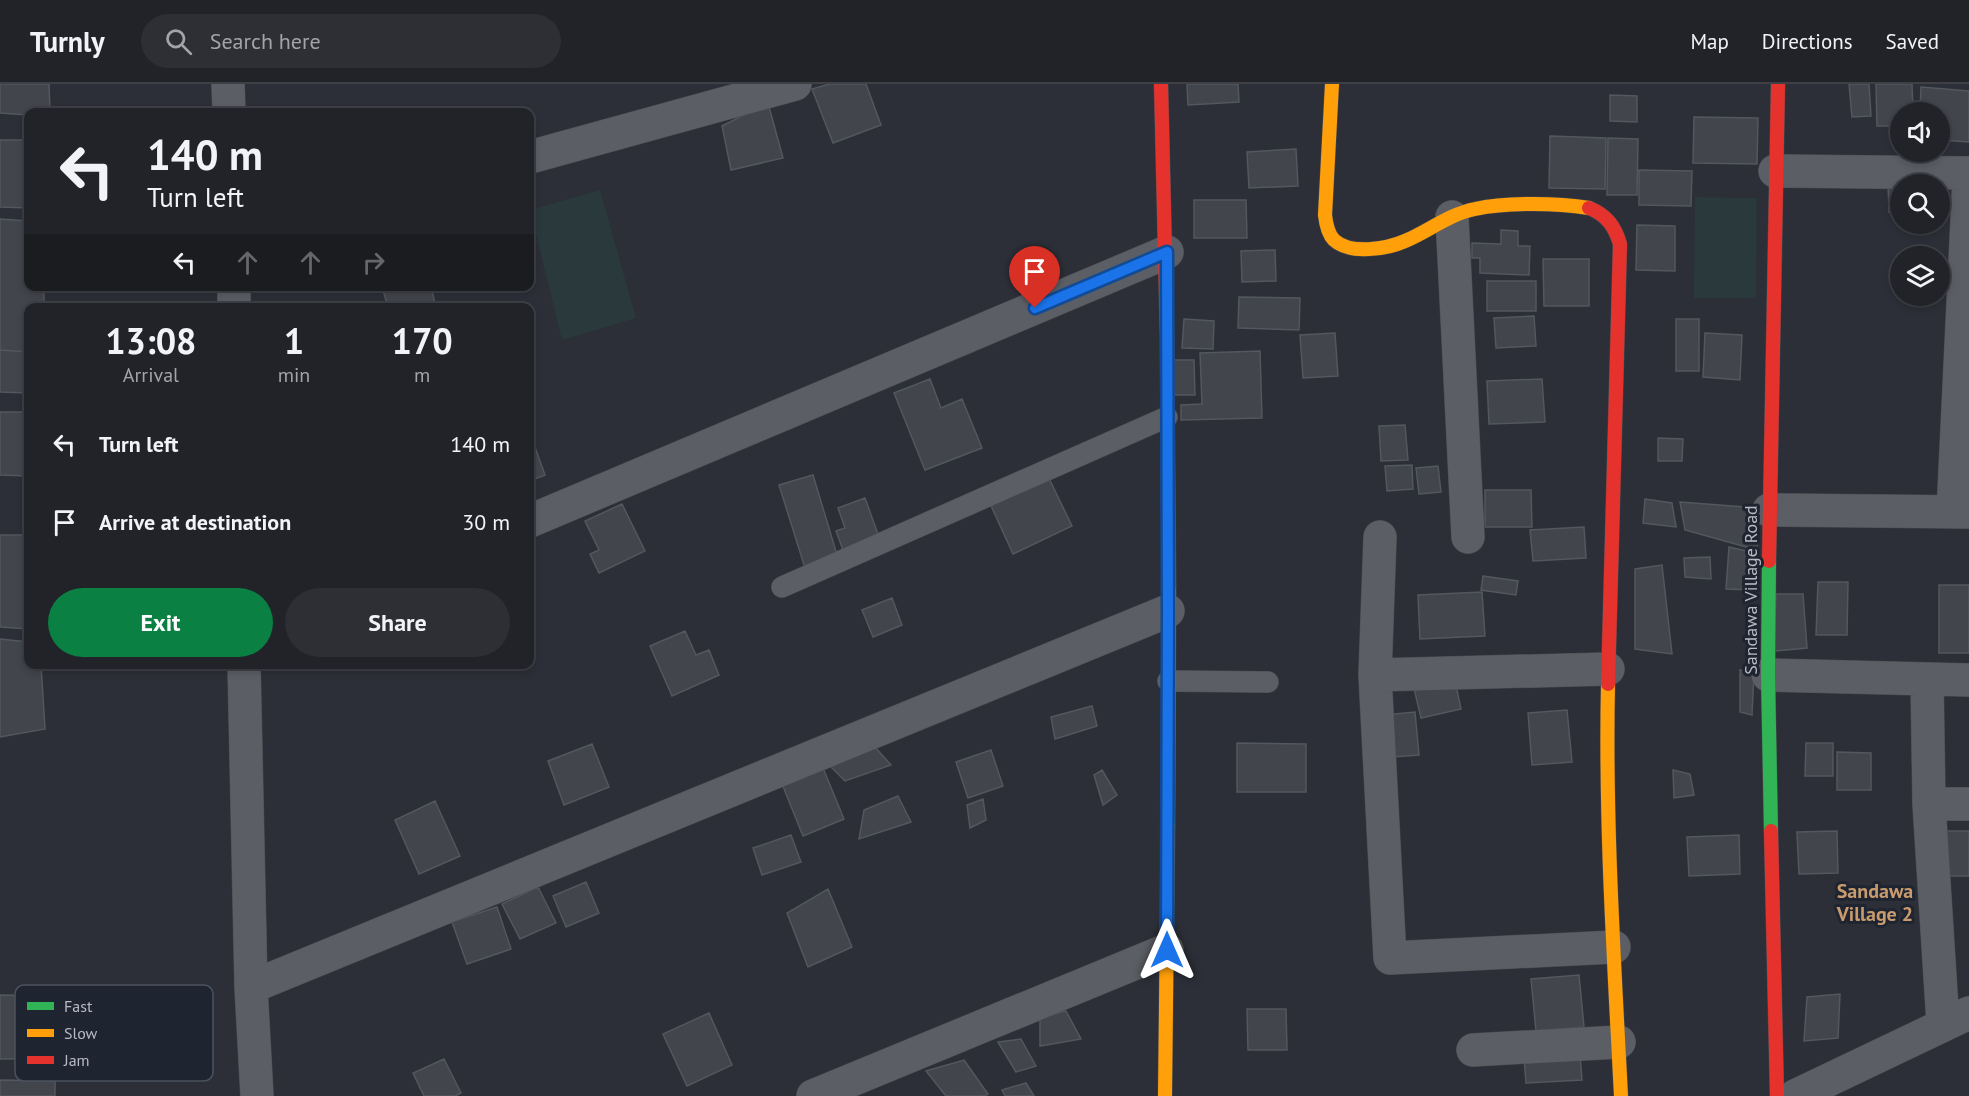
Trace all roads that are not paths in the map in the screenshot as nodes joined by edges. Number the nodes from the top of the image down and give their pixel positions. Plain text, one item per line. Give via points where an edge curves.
1 (228, 84) edge
2 (795, 84) edge
3 (1161, 84) edge
4 (1332, 84) edge
5 (1778, 84) edge
6 (229, 108) edge
7 (534, 156) edge
8 (1775, 171) junction
9 (1969, 173) edge
10 (1969, 178) edge
11 (1452, 217) junction
12 (1167, 252) junction
13 (1167, 417) junction
14 (1769, 510) junction
15 (1961, 512) edge
16 (534, 519) edge
17 (1380, 537) dead end
18 (1468, 537) dead end
19 (782, 587) dead end
20 (1168, 612) junction
21 (244, 669) edge
22 (1608, 669) junction
23 (1375, 675) junction
24 (1768, 675) junction
25 (1927, 679) junction
26 (1969, 680) edge
27 (1168, 681) junction
28 (1268, 682) dead end
29 (1929, 804) junction
30 (1969, 804) edge
31 (1614, 947) junction
32 (1167, 950) junction
33 (250, 987) junction
34 (1956, 1018) edge
35 (1618, 1042) junction
36 (1473, 1050) dead end
37 (257, 1096) edge
38 (813, 1096) edge
39 (1165, 1096) edge
40 (1621, 1096) edge
41 (1777, 1096) edge
42 (1796, 1096) edge

1 - 6 street
2 - 7 street
3 - 12 street
4 - 11 street via 1325,215 1326,229 1334,240 1346,247 1383,248 1415,238
5 - 8 street, Sandawa Village Road
8 - 9 street
8 - 14 street, Sandawa Village Road
10 - 15 street
11 - 18 street
11 - 22 street via 1490,206 1588,207 1609,219 1617,230 1620,244
12 - 13 street
12 - 16 street
13 - 19 lane
13 - 20 street
14 - 15 street
14 - 24 street, Sandawa Village Road
17 - 23 street
20 - 27 street
20 - 33 street
21 - 33 street
22 - 23 street
22 - 31 street
23 - 31 street via 1390,958
24 - 25 street
24 - 41 street, Sandawa Village Road
25 - 26 street
25 - 29 street
27 - 28 lane
27 - 32 street
29 - 30 street
29 - 34 street
31 - 35 street
32 - 38 street
32 - 39 street
33 - 37 street
34 - 42 street
35 - 36 street
35 - 40 street

